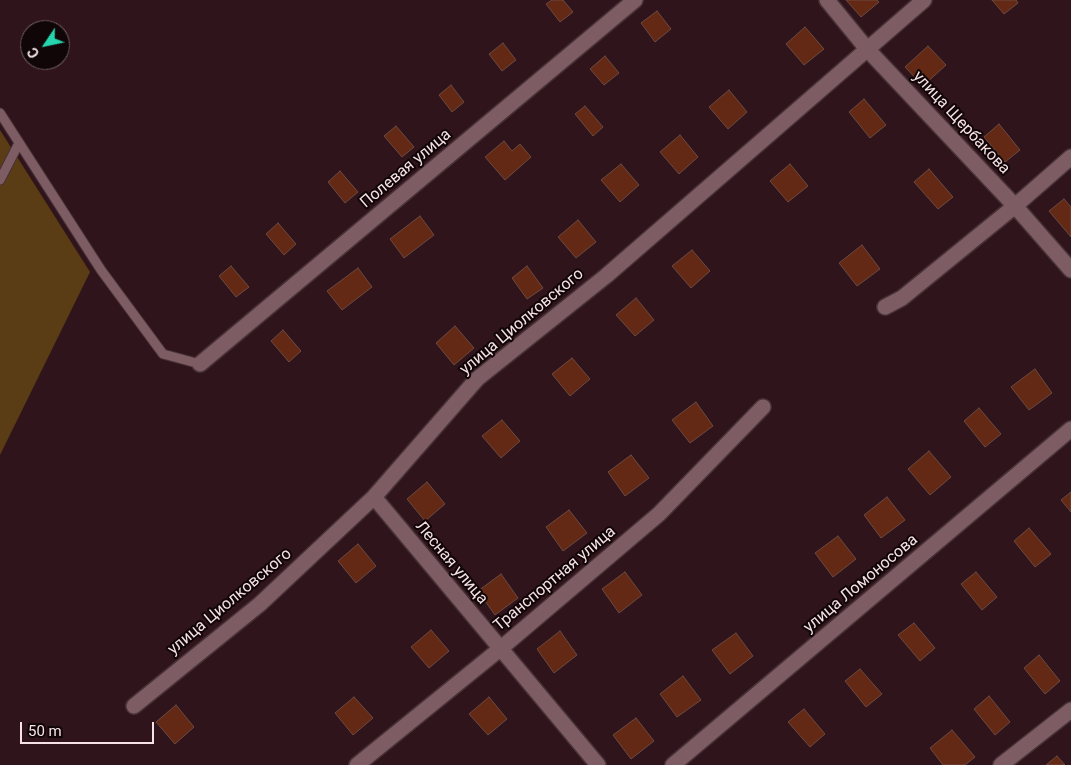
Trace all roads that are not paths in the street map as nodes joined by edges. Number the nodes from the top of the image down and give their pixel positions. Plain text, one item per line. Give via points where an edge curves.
1 (635, 0) edge
2 (827, 0) edge
3 (924, 0) edge
4 (867, 49) junction
5 (0, 113) edge
6 (19, 142) junction
7 (1071, 157) edge
8 (0, 180) edge
9 (1015, 206) junction
10 (1071, 270) edge
11 (886, 307) dead end
12 (200, 364) joint
13 (763, 407) dead end
14 (1071, 429) edge
15 (374, 497) junction
16 (500, 649) junction
17 (134, 706) dead end
18 (1071, 710) edge
19 (357, 765) edge
20 (598, 765) edge
21 (673, 765) edge
22 (1001, 765) edge

1 - 12 street, Полевая улица
2 - 4 street, улица Щербакова
3 - 4 street, улица Циолковского
4 - 9 street, улица Щербакова
4 - 15 street, улица Циолковского via 606,276 477,379
5 - 6 lane
6 - 8 lane
6 - 12 lane via 100,270 163,354
7 - 9 street
9 - 10 street, улица Щербакова
9 - 11 street via 902,298
13 - 16 street, Транспортная улица via 659,514
14 - 21 street, улица Ломоносова
15 - 16 street, Лесная улица
15 - 17 street, улица Циолковского via 260,604
16 - 19 street, Транспортная улица
16 - 20 street, Лесная улица
18 - 22 street

